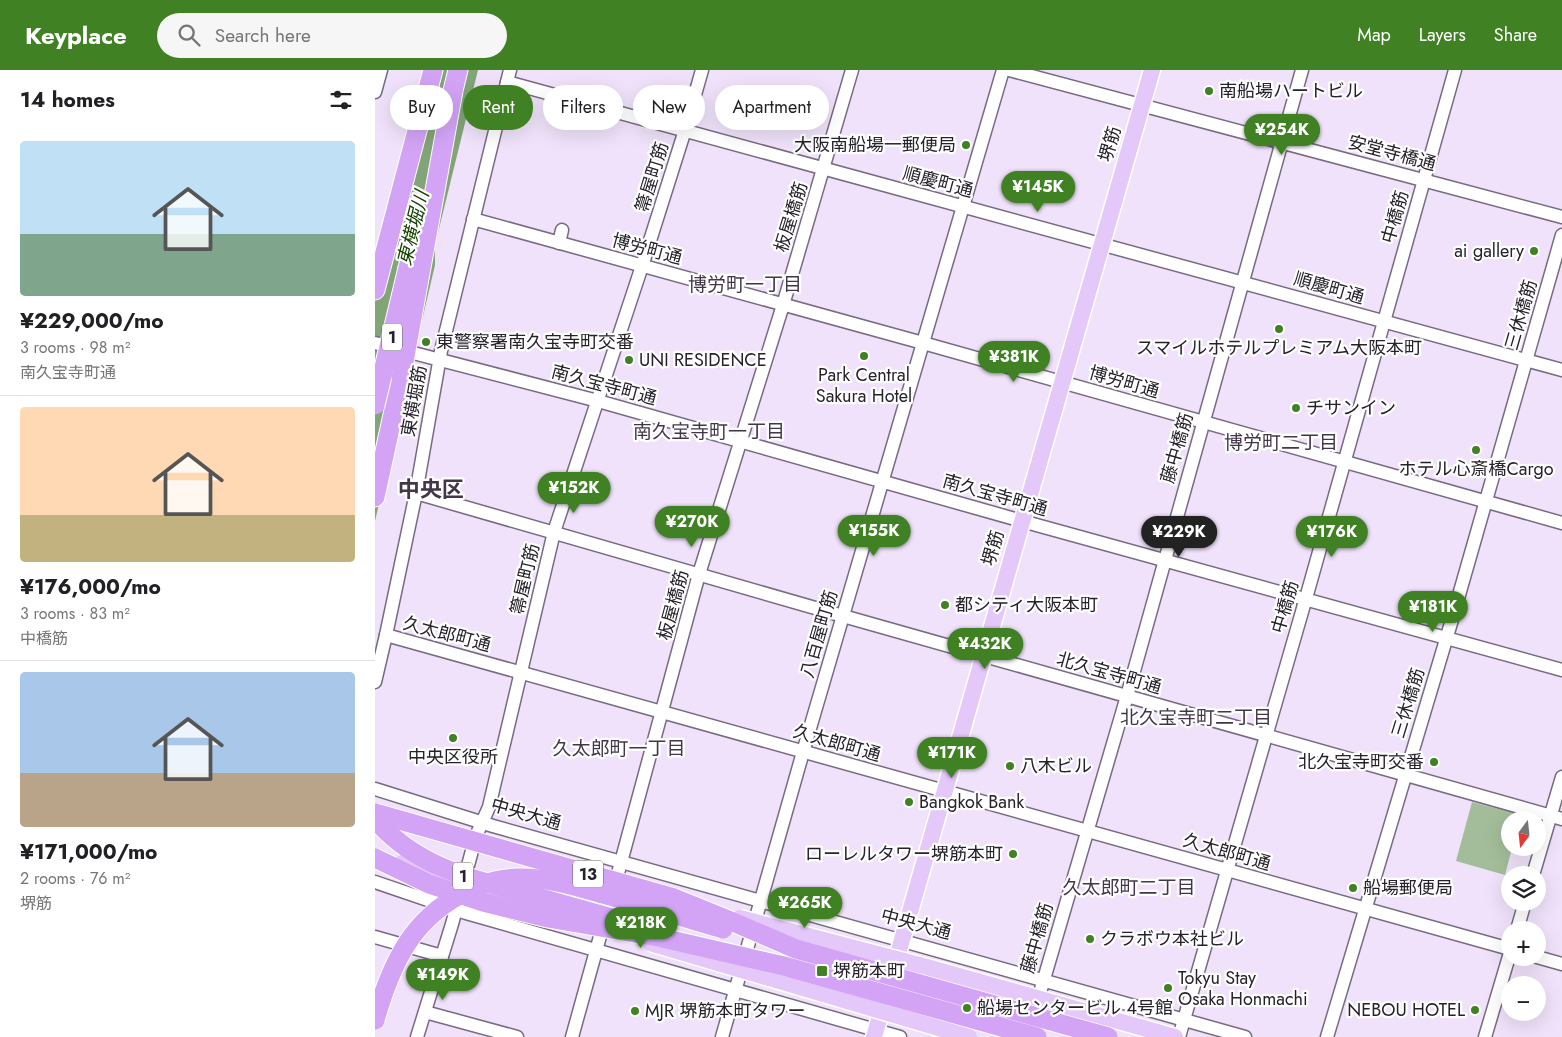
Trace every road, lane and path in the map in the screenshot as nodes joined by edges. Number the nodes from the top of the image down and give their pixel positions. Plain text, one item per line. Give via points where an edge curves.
1 (381, 70) edge
2 (433, 70) edge
3 (458, 70) edge
4 (702, 70) edge
5 (852, 70) edge
6 (1003, 70) edge
7 (1009, 70) edge
8 (1152, 70) edge
9 (1302, 70) edge
10 (1455, 70) edge
11 (508, 76) edge
12 (698, 85) edge
13 (453, 91) edge
14 (375, 92) edge
15 (1142, 106) junction
16 (633, 114) edge
17 (443, 130) edge
18 (446, 130) edge
19 (685, 130) joint
20 (1282, 142) junction
21 (824, 169) junction
22 (1424, 180) junction
23 (963, 207) junction
24 (1562, 216) edge
25 (473, 219) junction
26 (562, 230) dead end
27 (1562, 235) edge
28 (559, 243) junction
29 (1102, 244) junction
30 (642, 266) junction
31 (408, 268) junction
32 (1242, 282) junction
33 (375, 290) edge
34 (783, 305) junction
35 (1383, 322) junction
36 (375, 342) edge
37 (923, 343) junction
38 (439, 360) junction
39 (1526, 360) junction
40 (375, 368) edge
41 (1562, 370) edge
42 (1062, 382) junction
43 (598, 401) junction
44 (375, 406) edge
45 (1203, 422) junction
46 (740, 441) junction
47 (1344, 462) junction
48 (882, 481) junction
49 (415, 493) junction
50 (375, 497) edge
51 (1485, 502) junction
52 (1022, 521) junction
53 (1562, 523) edge
54 (554, 532) junction
55 (1165, 560) junction
56 (699, 574) junction
57 (1306, 599) junction
58 (843, 616) junction
59 (386, 635) junction
60 (1446, 638) junction
61 (984, 656) junction
62 (1562, 670) edge
63 (520, 672) junction
64 (375, 682) edge
65 (1127, 696) junction
66 (663, 712) junction
67 (1267, 735) junction
68 (803, 752) junction
69 (1405, 775) junction
70 (1562, 776) edge
71 (375, 789) edge
72 (945, 792) junction
73 (375, 814) edge
74 (1556, 817) edge
75 (375, 819) edge
76 (482, 823) junction
77 (1087, 830) junction
78 (375, 853) edge
79 (375, 858) edge
80 (621, 862) junction
81 (1537, 866) edge
82 (1228, 870) junction
83 (375, 882) edge
84 (761, 902) junction
85 (1365, 909) junction
86 (456, 910) junction
87 (375, 937) edge
88 (901, 941) junction
89 (1501, 948) edge
90 (796, 949) junction
91 (596, 950) junction
92 (442, 956) junction
93 (1546, 960) edge
94 (1562, 964) edge
95 (785, 966) junction
96 (1506, 966) edge
97 (1043, 980) junction
98 (735, 990) junction
99 (425, 1012) junction
100 (375, 1020) edge
101 (1184, 1020) junction
102 (875, 1034) edge
103 (417, 1037) edge
104 (517, 1037) edge
105 (572, 1037) edge
106 (722, 1037) edge
107 (899, 1037) edge
108 (969, 1037) edge
109 (1027, 1037) edge
110 (1037, 1037) edge
111 (1108, 1037) edge
112 (1177, 1037) edge
113 (1245, 1037) edge
114 (1327, 1037) edge
115 (1485, 1037) edge

1 - 14 street
2 - 33 highway
3 - 13 highway, 1
4 - 12 street, 箒屋町筋
5 - 21 street, 板屋橋筋
6 - 23 street, 八百屋町筋
7 - 15 street, 安堂寺橋通
8 - 15 main road, 堺筋
9 - 20 street, 藤中橋筋
10 - 22 street, 中橋筋
11 - 16 street, 順慶町通
11 - 25 street, 東横堀筋
15 - 20 street, 安堂寺橋通
15 - 29 main road, 堺筋
17 - 31 highway, 1, bridge
18 - 50 highway, 1, bridge via 401,378
19 - 21 street, 順慶町通
19 - 30 street, 箒屋町筋
20 - 22 street, 安堂寺橋通
20 - 32 street, 藤中橋筋
21 - 23 street, 順慶町通
21 - 34 street, 板屋橋筋
22 - 24 street, 安堂寺橋通
22 - 35 street, 中橋筋
23 - 29 street, 順慶町通
23 - 37 street, 八百屋町筋
25 - 28 street, 博労町通
25 - 38 street, 東横堀筋
26 - 28 street
27 - 39 street, 三休橋筋
28 - 30 street, 博労町通
29 - 32 street, 順慶町通
29 - 42 main road, 堺筋
30 - 34 street, 博労町通
30 - 43 street, 箒屋町筋
31 - 40 highway, 1, bridge
31 - 44 highway, 1, bridge
32 - 35 street, 順慶町通
32 - 45 street, 藤中橋筋
34 - 37 street, 博労町通
34 - 46 street, 板屋橋筋
35 - 39 street, 順慶町通
35 - 47 street, 中橋筋
36 - 38 street, 南久宝寺町通, bridge
37 - 42 street, 博労町通
37 - 48 street, 八百屋町筋
38 - 43 street, 南久宝寺町通
38 - 49 street, 東横堀筋
39 - 41 street, 順慶町通
39 - 51 street, 三休橋筋
42 - 45 street, 博労町通
42 - 52 main road, 堺筋
43 - 46 street, 南久宝寺町通
43 - 54 street, 箒屋町筋
45 - 47 street, 博労町通
45 - 55 street, 藤中橋筋
46 - 48 street, 南久宝寺町通
46 - 56 street, 板屋橋筋
47 - 51 street, 博労町通
47 - 57 street, 中橋筋
48 - 52 street, 南久宝寺町通
48 - 58 street, 八百屋町筋
49 - 54 street, 北久宝寺町通
49 - 59 street, 東横堀筋
51 - 53 street, 博労町通
51 - 60 street, 三休橋筋
52 - 55 street, 南久宝寺町通
52 - 61 main road, 堺筋
54 - 56 street, 北久宝寺町通
54 - 63 street, 箒屋町筋
55 - 57 street, 南久宝寺町通
55 - 65 street, 藤中橋筋
56 - 58 street, 北久宝寺町通
56 - 66 street, 板屋橋筋
57 - 60 street, 南久宝寺町通
57 - 67 street, 中橋筋
58 - 61 street, 北久宝寺町通
58 - 68 street, 八百屋町筋
59 - 63 street, 久太郎町通
59 - 64 street, 東横堀筋
60 - 62 street, 南久宝寺町通
60 - 69 street, 三休橋筋
61 - 65 street, 北久宝寺町通
61 - 72 main road, 堺筋
63 - 66 street, 久太郎町通
63 - 76 street, 箒屋町筋 via 489,807
65 - 67 street, 北久宝寺町通
65 - 77 street, 藤中橋筋
66 - 68 street, 久太郎町通
66 - 80 street, 板屋橋筋
67 - 69 street, 北久宝寺町通
67 - 82 street, 中橋筋
68 - 72 street, 久太郎町通
68 - 84 street, 八百屋町筋
69 - 74 street, 北久宝寺町通
69 - 85 street, 三休橋筋
70 - 74 street
71 - 76 street, 中央大通
72 - 77 street, 久太郎町通
72 - 88 main road, 堺筋
73 - 90 highway, 13, bridge via 674,898
73 - 112 main road, bridge via 739,918
74 - 81 street
75 - 95 highway, 1, bridge via 398,843 455,873
76 - 80 street, 中央大通
76 - 86 street, 箒屋町筋
77 - 82 street, 久太郎町通
77 - 97 street, 藤中橋筋
78 - 108 main road, bridge via 506,901
79 - 95 highway, bridge via 429,884 483,902
80 - 84 street, 中央大通
80 - 91 street, 板屋橋筋
82 - 85 street, 久太郎町通
82 - 101 street, 中橋筋
83 - 86 street
84 - 88 street, 中央大通
84 - 98 street, 八百屋町筋
85 - 89 street, 久太郎町通
85 - 114 street, 三休橋筋
86 - 91 street
86 - 92 street, 箒屋町筋
87 - 92 street
88 - 97 street, 中央大通
88 - 102 main road, 堺筋
90 - 100 highway, 13, bridge via 577,887 528,878 505,879 451,899 422,924 403,950 385,986
90 - 111 highway, 13, bridge
91 - 98 street
91 - 105 street, 板屋橋筋
92 - 99 street
93 - 94 street
95 - 110 highway, bridge
96 - 115 street
97 - 101 street, 中央大通
97 - 109 street, 藤中橋筋
98 - 102 street
98 - 106 street, 八百屋町筋
99 - 103 street
99 - 104 street
101 - 112 street, 中橋筋
101 - 113 street, 中央大通
102 - 107 street

